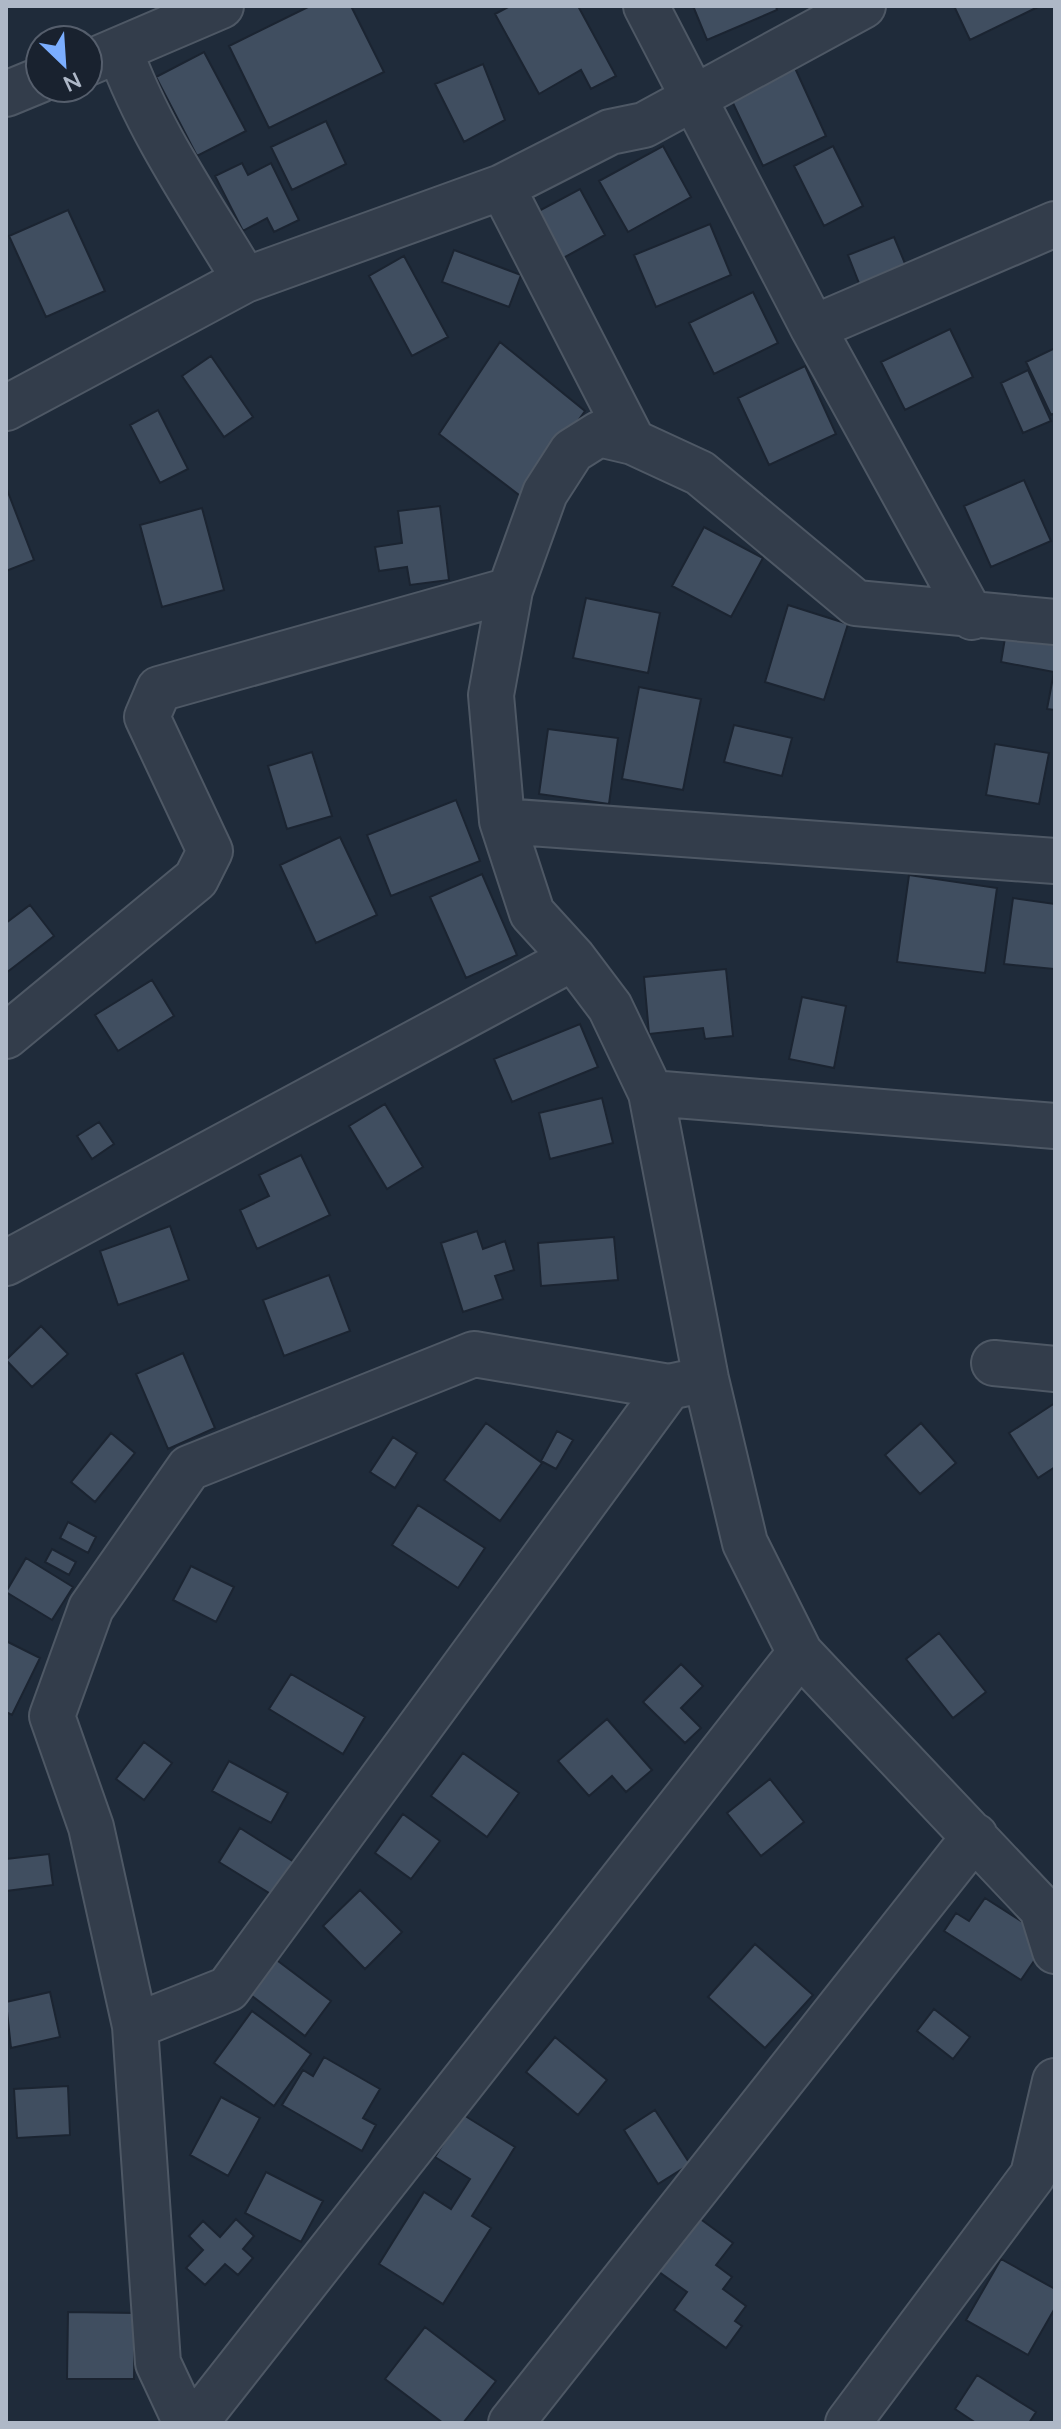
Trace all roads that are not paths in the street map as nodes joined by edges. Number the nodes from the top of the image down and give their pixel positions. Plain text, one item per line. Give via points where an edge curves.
1 (221, 6) edge
2 (646, 6) edge
3 (863, 6) edge
4 (104, 57) edge
5 (695, 98) junction
6 (502, 187) junction
7 (1055, 224) edge
8 (245, 280) junction
9 (813, 328) junction
10 (6, 408) edge
11 (633, 442) junction
12 (510, 590) junction
13 (972, 617) junction
14 (1055, 622) edge
15 (502, 821) junction
16 (1055, 861) edge
17 (573, 958) junction
18 (6, 1036) edge
19 (651, 1093) junction
20 (1055, 1126) edge
21 (6, 1263) edge
22 (994, 1363) dead end
23 (1055, 1369) edge
24 (687, 1383) junction
25 (800, 1653) junction
26 (975, 1836) junction
27 (1048, 1908) edge
28 (1055, 1951) edge
29 (135, 2026) junction
30 (1055, 2081) edge
31 (186, 2423) edge
32 (195, 2423) edge
33 (511, 2423) edge
34 (848, 2423) edge

1 - 4 street
2 - 5 street
3 - 5 street
4 - 8 street via 129,77
5 - 6 street via 644,125 610,132
5 - 9 street
6 - 8 street
6 - 11 street
7 - 9 street
8 - 10 street
9 - 13 street
11 - 12 street via 599,434 572,451 545,493
11 - 13 street via 700,473 856,603
12 - 15 street via 491,695
12 - 18 street via 159,689 147,717 210,851 196,879
13 - 14 street
15 - 16 street
15 - 17 street via 532,913
17 - 19 street via 610,1007
17 - 21 street
19 - 20 street
19 - 24 street
22 - 23 street
24 - 25 street via 745,1543
24 - 29 street via 228,1989
24 - 29 street via 474,1354 189,1468 91,1608 52,1716 91,1827
25 - 26 street
25 - 32 street
26 - 27 street
26 - 33 street
27 - 28 street
29 - 31 street via 158,2363
30 - 34 street via 1033,2175

